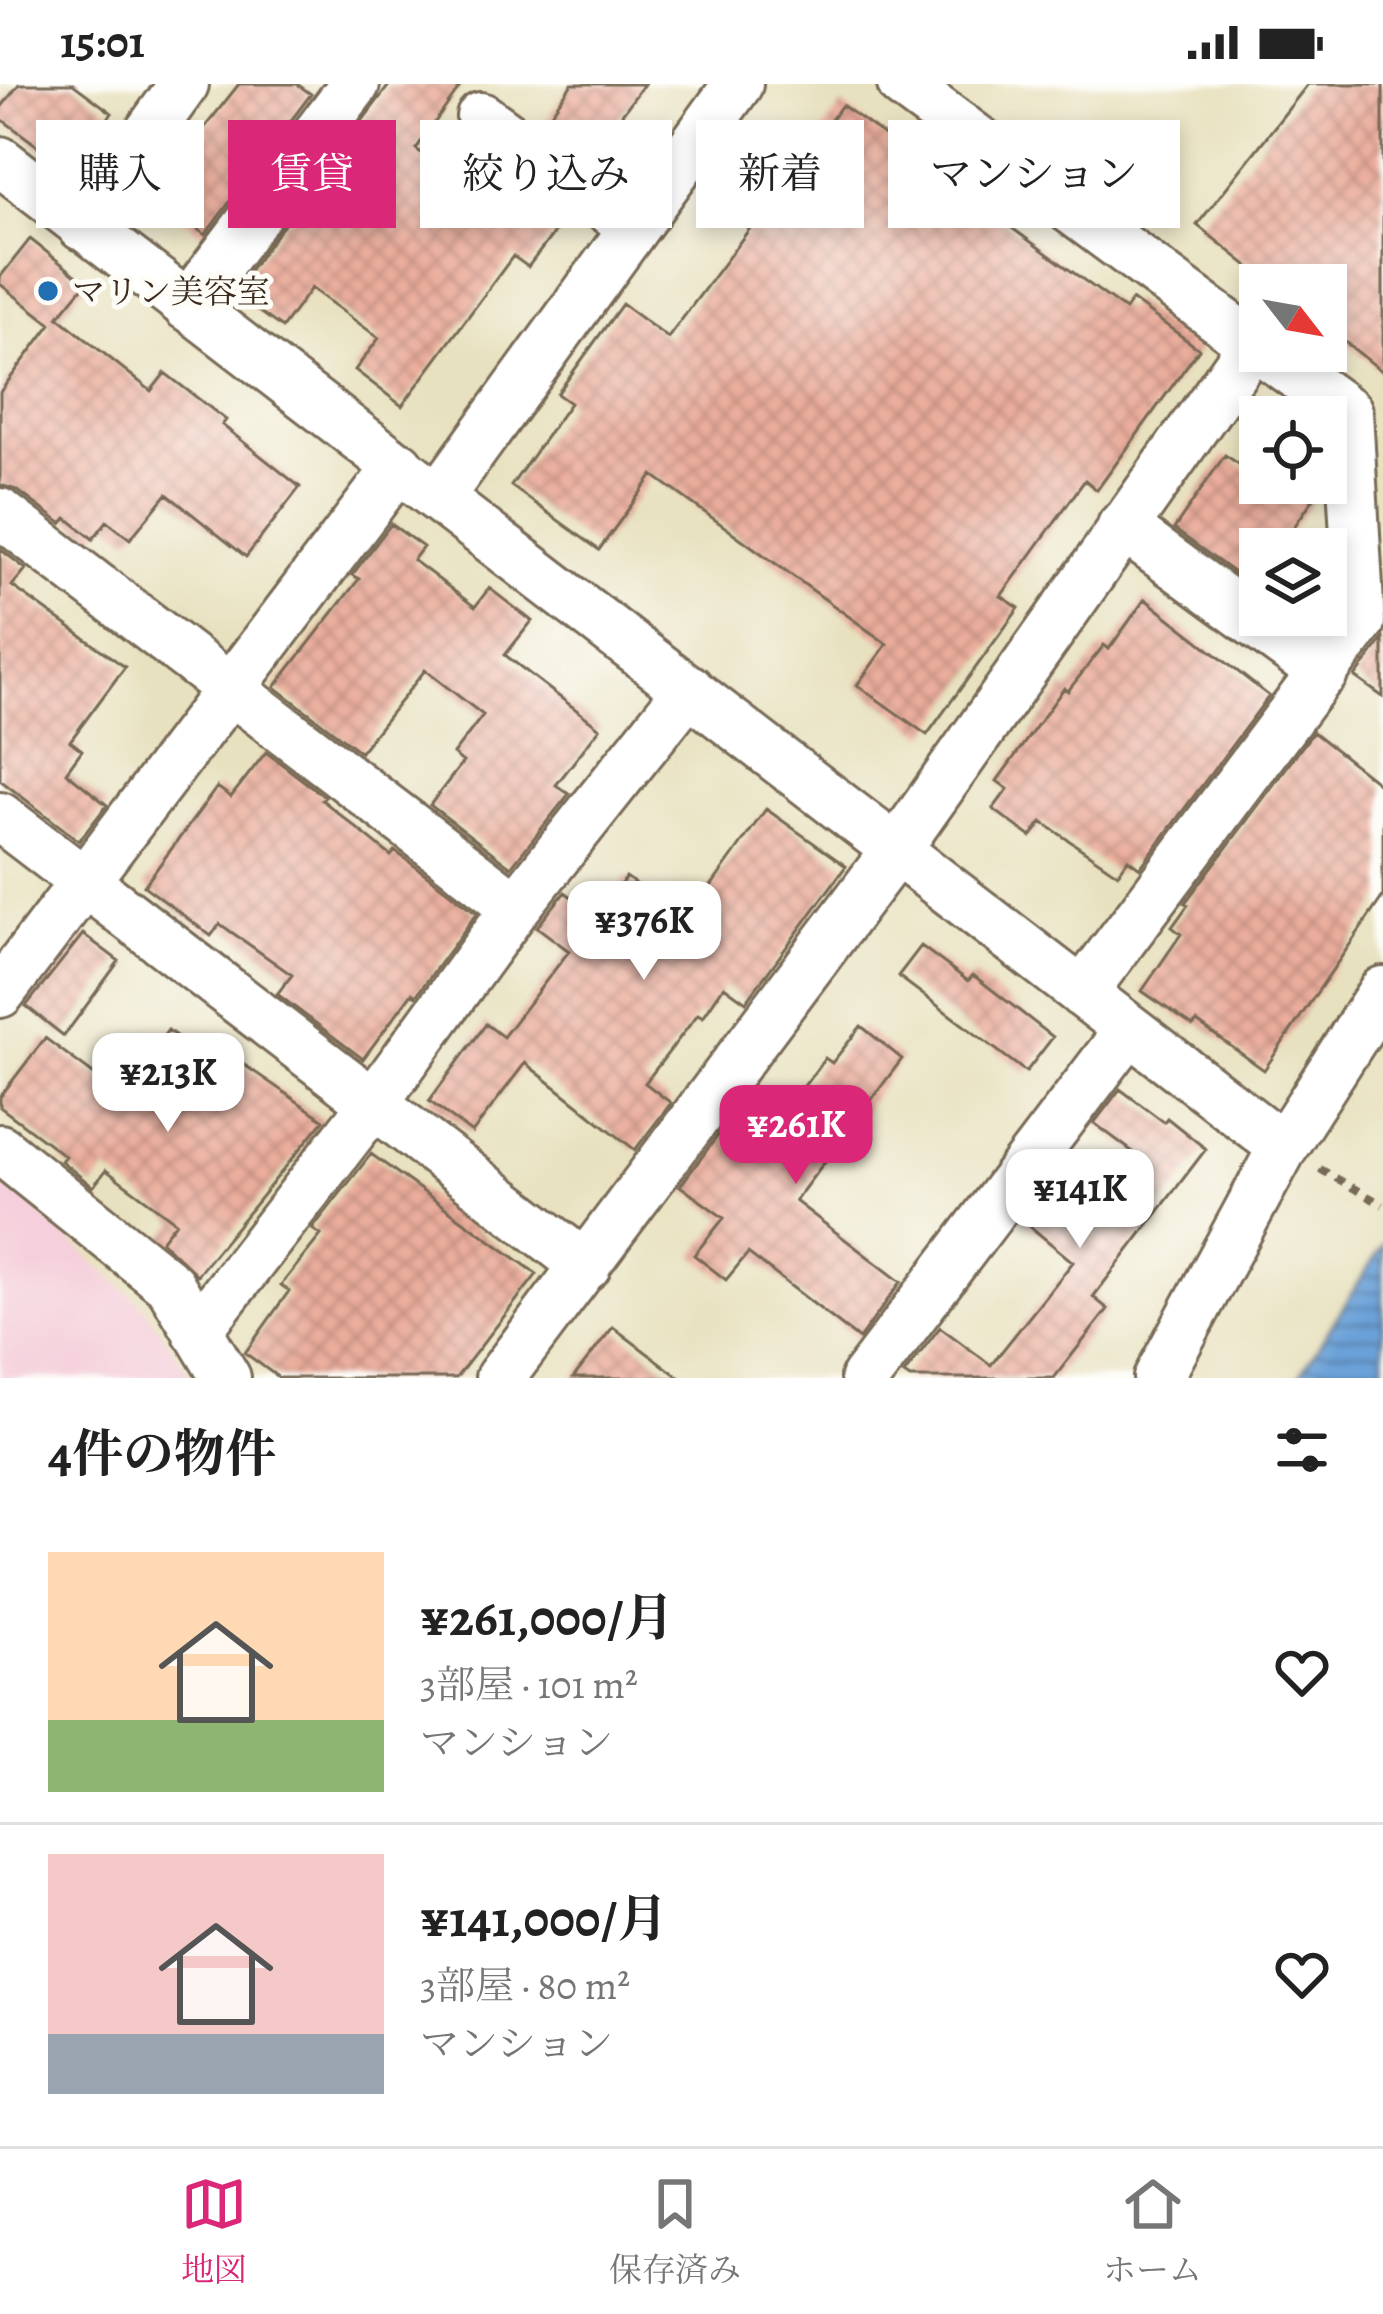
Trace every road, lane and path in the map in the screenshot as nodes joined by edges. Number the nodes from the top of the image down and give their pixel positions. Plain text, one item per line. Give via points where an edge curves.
1 (184, 84) edge
2 (355, 84) edge
3 (738, 84) edge
4 (902, 84) edge
5 (481, 116) dead end
6 (158, 120) edge
7 (487, 120) edge
8 (672, 175) edge
9 (6, 183) edge
10 (36, 200) edge
11 (85, 228) edge
12 (633, 228) edge
13 (187, 305) junction
14 (1239, 333) edge
15 (1241, 372) edge
16 (1296, 372) edge
17 (1365, 416) edge
18 (399, 466) junction
19 (439, 497) junction
20 (0, 513) edge
21 (1122, 526) junction
22 (1323, 673) junction
23 (230, 689) junction
24 (688, 689) junction
25 (0, 817) edge
26 (896, 850) junction
27 (85, 882) junction
28 (516, 907) junction
29 (1383, 991) edge
30 (0, 993) edge
31 (1082, 993) junction
32 (1129, 1030) junction
33 (374, 1104) junction
34 (0, 1149) edge
35 (1293, 1154) junction
36 (1383, 1205) edge
37 (586, 1266) junction
38 (197, 1331) junction
39 (226, 1378) edge
40 (500, 1378) edge
41 (865, 1378) edge
42 (1158, 1378) edge

1 - 6 street
2 - 13 street
3 - 8 street
4 - 14 street
5 - 7 street
9 - 10 street
11 - 13 street
12 - 19 street
13 - 18 street
15 - 21 street
16 - 17 street
17 - 22 street via 1360,622
18 - 19 street
18 - 23 street
19 - 24 street
20 - 23 street
21 - 22 street
21 - 26 street
22 - 31 street
23 - 27 street
23 - 28 street
24 - 26 street
24 - 28 street
25 - 27 street
26 - 31 street
26 - 37 street
27 - 30 street
27 - 33 street
28 - 33 street
29 - 35 street
31 - 32 street
32 - 35 street
32 - 41 street
33 - 37 street
33 - 38 street
34 - 38 street via 170,1285
35 - 36 path
35 - 42 street
37 - 40 street
38 - 39 street

